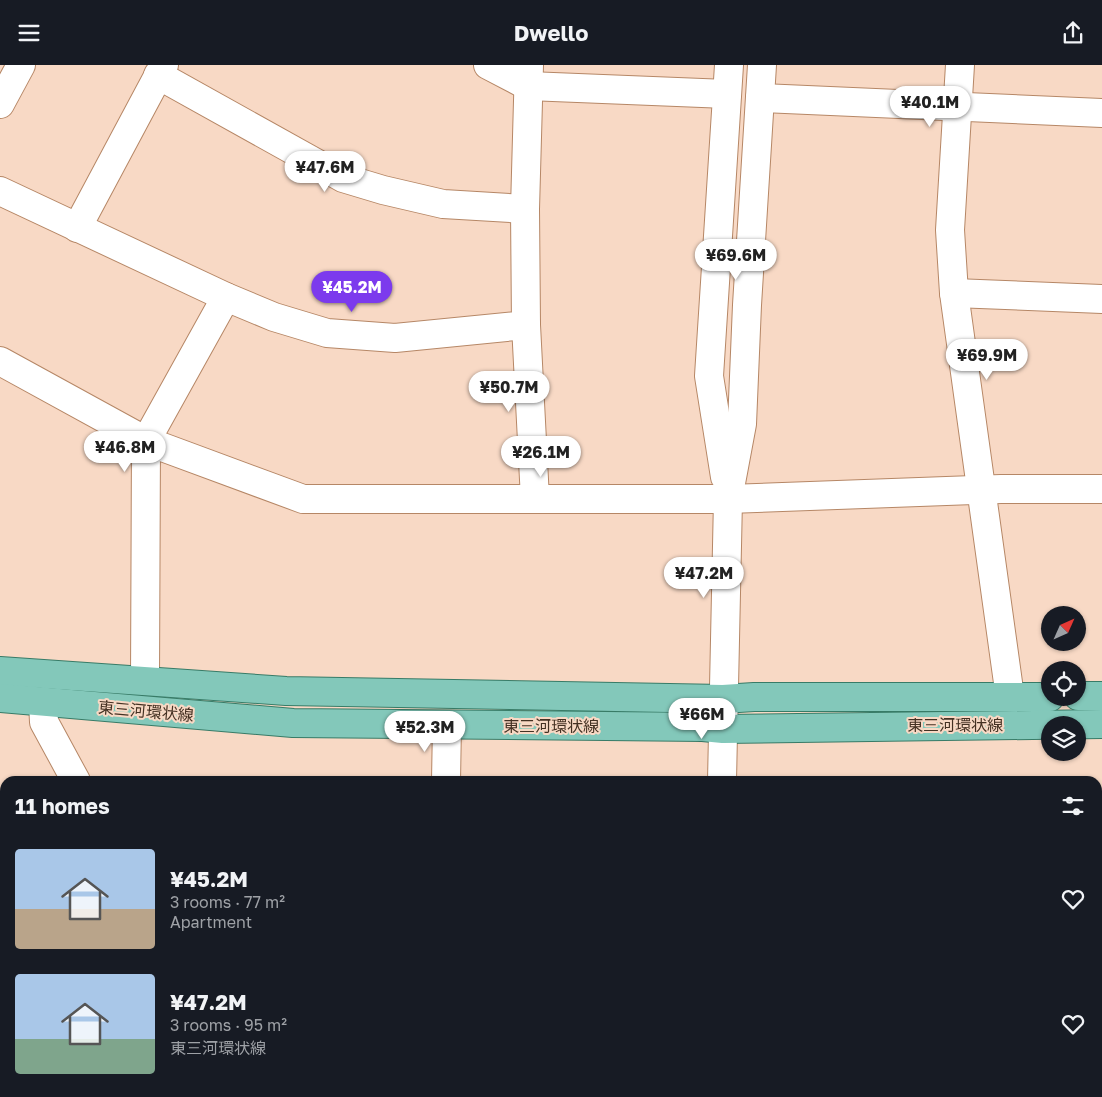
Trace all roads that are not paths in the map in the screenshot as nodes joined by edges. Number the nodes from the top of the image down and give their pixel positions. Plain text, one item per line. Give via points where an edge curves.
1 (21, 65) edge
2 (488, 65) edge
3 (729, 65) edge
4 (762, 65) edge
5 (960, 65) edge
6 (161, 70) edge
7 (528, 76) edge
8 (728, 94) junction
9 (760, 98) junction
10 (0, 104) edge
11 (957, 108) junction
12 (1102, 113) edge
13 (0, 191) edge
14 (525, 209) junction
15 (77, 228) junction
16 (954, 293) junction
17 (226, 297) junction
18 (1102, 299) edge
19 (526, 325) junction
20 (0, 361) edge
21 (146, 441) junction
22 (1102, 489) edge
23 (980, 490) junction
24 (535, 499) junction
25 (728, 499) junction
26 (0, 671) edge
27 (146, 681) junction
28 (1086, 696) edge
29 (1102, 696) edge
30 (1010, 697) junction
31 (1041, 697) edge
32 (0, 698) edge
33 (723, 699) junction
34 (43, 702) junction
35 (1102, 724) edge
36 (447, 725) junction
37 (723, 729) junction
38 (73, 776) edge
39 (446, 776) edge
40 (722, 776) edge

1 - 10 street
2 - 7 street
3 - 8 street
4 - 9 street
5 - 11 street
6 - 14 street via 342,178 443,203
6 - 15 street
7 - 8 street
7 - 14 street
8 - 25 street via 709,376
9 - 11 street
9 - 25 street via 742,423
11 - 12 street
11 - 16 street via 950,230
13 - 15 street
14 - 19 street
15 - 17 street
16 - 18 street
16 - 23 street
17 - 19 street via 274,317 327,333 395,338
17 - 21 street
19 - 24 street
20 - 21 street
21 - 24 street via 303,499
21 - 27 street
22 - 23 street
23 - 25 street
23 - 30 street
24 - 25 street
25 - 33 street
26 - 27 main road, 東三河環状線
27 - 33 main road, 東三河環状線 via 286,691
28 - 29 main road
30 - 31 main road, 東三河環状線
30 - 33 main road, 東三河環状線
32 - 34 main road, 東三河環状線
33 - 37 street
34 - 36 main road, 東三河環状線 via 293,723
34 - 38 street via 44,722
35 - 37 main road, 東三河環状線
36 - 37 main road, 東三河環状線
36 - 39 street
37 - 40 street

